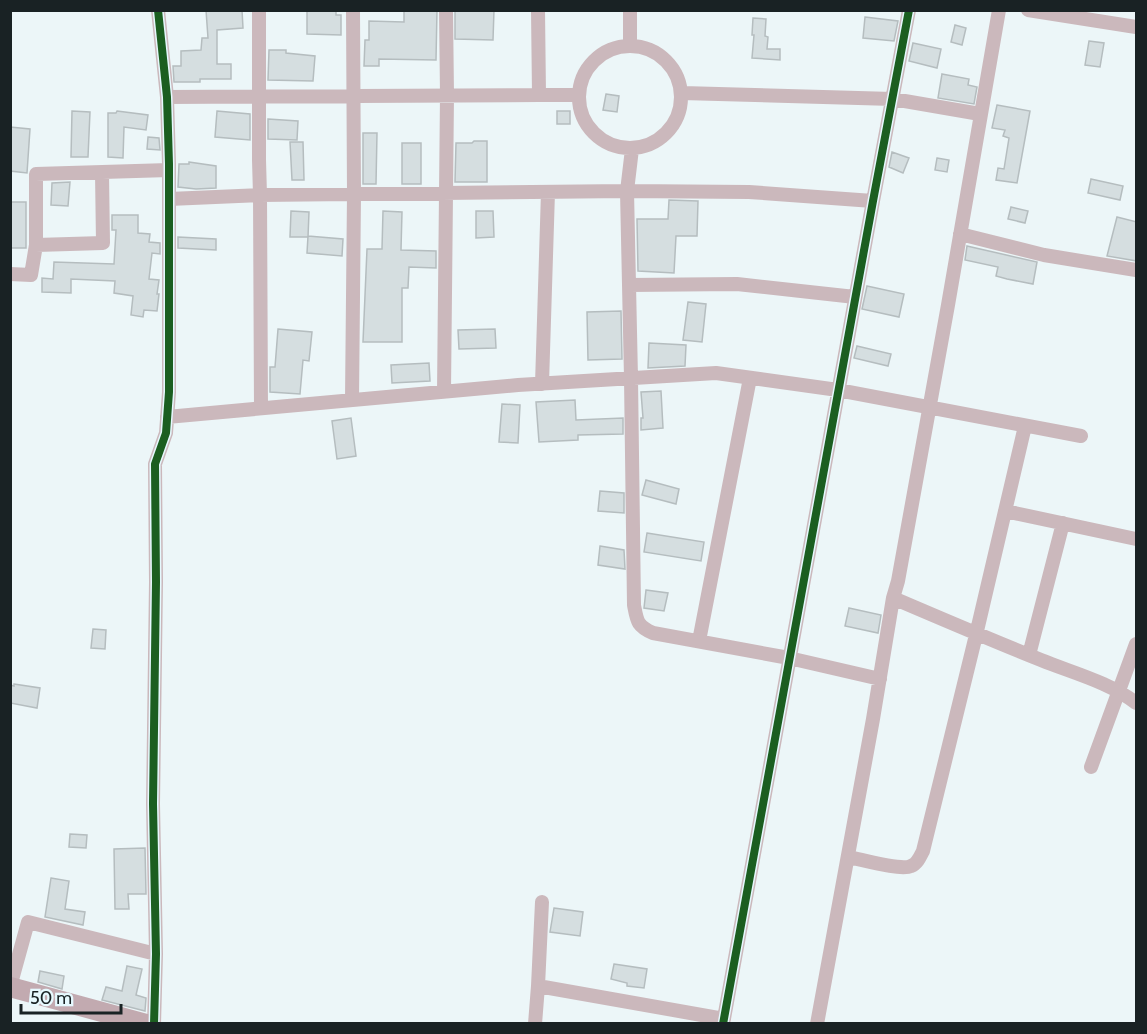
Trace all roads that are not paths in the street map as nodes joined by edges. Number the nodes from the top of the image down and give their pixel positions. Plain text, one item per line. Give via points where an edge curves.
1 (158, 10) edge
2 (259, 10) edge
3 (353, 10) edge
4 (446, 10) edge
5 (538, 10) edge
6 (630, 10) edge
7 (909, 10) edge
8 (999, 10) edge
9 (1028, 10) edge
10 (1129, 10) edge
11 (1132, 26) edge
12 (630, 46) junction
13 (682, 93) junction
14 (354, 95) junction
15 (447, 95) junction
16 (539, 95) junction
17 (579, 95) junction
18 (259, 96) junction
19 (167, 97) junction
20 (892, 99) junction
21 (980, 114) junction
22 (632, 149) junction
23 (169, 170) junction
24 (102, 173) junction
25 (548, 192) junction
26 (627, 192) junction
27 (446, 193) junction
28 (354, 194) junction
29 (260, 195) junction
30 (169, 199) junction
31 (873, 201) junction
32 (960, 234) junction
33 (36, 245) junction
34 (1137, 270) edge
35 (10, 274) edge
36 (629, 285) junction
37 (855, 297) junction
38 (631, 378) junction
39 (750, 378) junction
40 (542, 384) junction
41 (838, 390) junction
42 (444, 392) junction
43 (352, 400) junction
44 (261, 408) junction
45 (930, 408) junction
46 (167, 417) junction
47 (1025, 426) junction
48 (1081, 436) dead end
49 (1005, 511) junction
50 (1063, 523) junction
51 (1137, 539) edge
52 (893, 598) junction
53 (976, 635) junction
54 (699, 641) junction
55 (1137, 644) edge
56 (1029, 656) junction
57 (789, 658) junction
58 (879, 679) junction
59 (1119, 692) junction
60 (1137, 703) edge
61 (1091, 767) dead end
62 (848, 857) junction
63 (542, 902) dead end
64 (156, 954) junction
65 (538, 986) junction
66 (10, 987) edge
67 (723, 1021) edge
68 (146, 1023) edge
69 (154, 1023) edge
70 (535, 1023) edge
71 (817, 1023) edge

1 - 19 street
2 - 18 street
3 - 14 street
4 - 15 street
5 - 16 street
6 - 12 street
7 - 20 street
8 - 21 street
9 - 11 street
10 - 11 street
12 - 13 street via 654,51 668,61 678,76
12 - 17 street via 602,53 590,64
13 - 20 street
13 - 22 street via 681,111 673,127 661,139
14 - 15 street
14 - 18 street
14 - 28 street
15 - 16 street
15 - 27 street
16 - 17 street
17 - 22 street via 580,111 587,126 613,146
18 - 19 street
18 - 29 street
19 - 23 street
20 - 21 street
20 - 31 street
21 - 32 street
22 - 26 street
23 - 24 street
23 - 30 street
24 - 33 street via 36,174
24 - 33 street via 103,243
25 - 26 street
25 - 27 street
25 - 40 street
26 - 31 street via 749,192
26 - 36 street
27 - 28 street
27 - 42 street
28 - 29 street
28 - 43 street
29 - 30 street
29 - 44 street
30 - 46 street
31 - 37 street
32 - 34 street via 1044,255
32 - 45 street
33 - 35 street via 31,274
36 - 37 street via 737,284
36 - 38 street
37 - 41 street
38 - 39 street via 716,373
38 - 40 street
38 - 54 street via 636,620 653,633
39 - 41 street
39 - 54 street
40 - 42 street
41 - 45 street
41 - 57 street
42 - 43 street
43 - 44 street
44 - 46 street
45 - 47 street
45 - 52 street
46 - 64 street via 155,464
47 - 48 street
47 - 49 street
49 - 50 street
49 - 53 street
50 - 51 street
50 - 56 street
52 - 53 street
52 - 58 street
53 - 56 street
53 - 62 street via 923,851 917,862 901,867
54 - 57 street
55 - 59 street
56 - 59 street
57 - 58 street
57 - 67 street
58 - 62 street
59 - 60 street
59 - 61 street
62 - 71 street
63 - 65 street
64 - 66 street via 28,922
64 - 69 street
65 - 67 street
65 - 70 street
66 - 68 street

